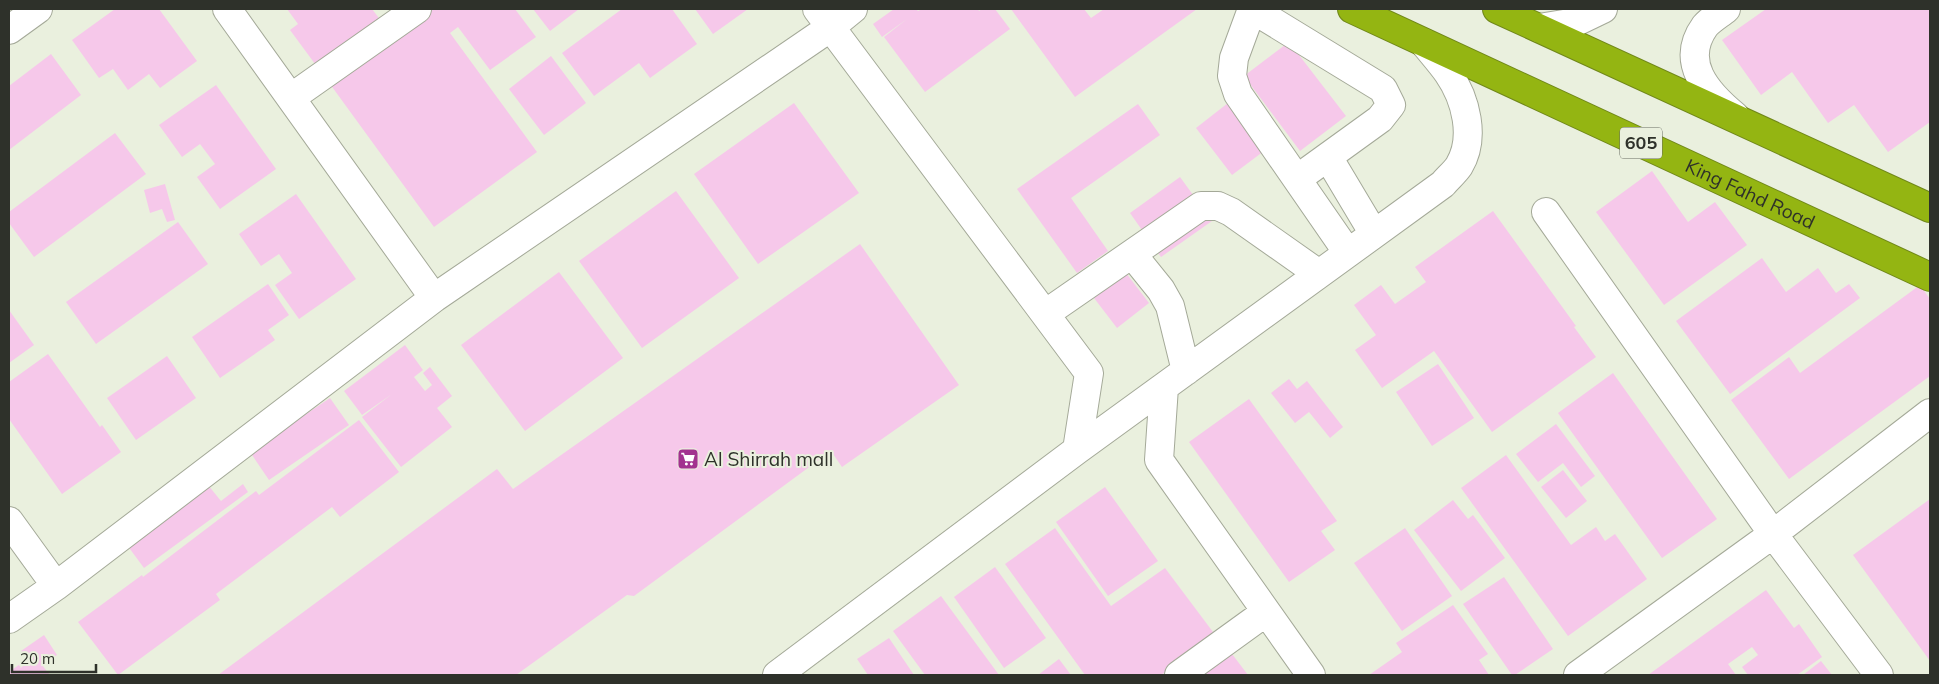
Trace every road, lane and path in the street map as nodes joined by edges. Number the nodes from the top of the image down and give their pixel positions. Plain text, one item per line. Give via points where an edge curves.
1 (38, 9) edge
2 (227, 9) edge
3 (417, 9) edge
4 (853, 9) edge
5 (1252, 9) edge
6 (1352, 9) edge
7 (1497, 9) edge
8 (1603, 9) edge
9 (1726, 9) edge
10 (824, 18) edge
11 (1539, 28) junction
12 (9, 30) edge
13 (1424, 43) junction
14 (292, 97) junction
15 (1745, 125) junction
16 (1328, 157) junction
17 (1297, 179) junction
18 (1930, 208) edge
19 (1546, 212) dead end
20 (1374, 234) junction
21 (1348, 253) junction
22 (1132, 254) junction
23 (1319, 274) junction
24 (1930, 277) edge
25 (434, 298) junction
26 (1045, 314) junction
27 (1175, 379) junction
28 (1930, 412) edge
29 (1077, 450) junction
30 (9, 521) edge
31 (1773, 534) junction
32 (56, 586) junction
33 (1266, 612) junction
34 (9, 619) edge
35 (777, 675) edge
36 (1180, 675) edge
37 (1311, 675) edge
38 (1578, 675) edge
39 (1879, 675) edge

1 - 12 street
2 - 14 street
3 - 14 street
4 - 10 street
5 - 16 street via 1383,89 1391,105 1380,119
5 - 17 street via 1234,58 1232,76 1238,94
6 - 13 highway, King Fahd Road / 605
7 - 11 highway
8 - 11 street via 1576,22
9 - 15 street via 1706,25 1697,42 1695,57 1706,88
10 - 25 street
10 - 26 street
11 - 15 highway
13 - 20 street via 1449,74 1461,98 1468,123 1467,146 1459,166 1444,184
13 - 24 highway, King Fahd Road / 605
14 - 25 street
15 - 18 highway
16 - 17 street
16 - 20 street
17 - 21 street
19 - 31 street
20 - 21 street
21 - 23 street
22 - 23 street via 1201,206 1218,206
22 - 26 street
22 - 27 street via 1170,306
23 - 27 street
25 - 32 street
26 - 29 street via 1089,373
27 - 29 street
27 - 33 street via 1159,460
28 - 31 street
29 - 35 street
30 - 32 street
31 - 38 street
31 - 39 street
32 - 34 street
33 - 36 street
33 - 37 street

